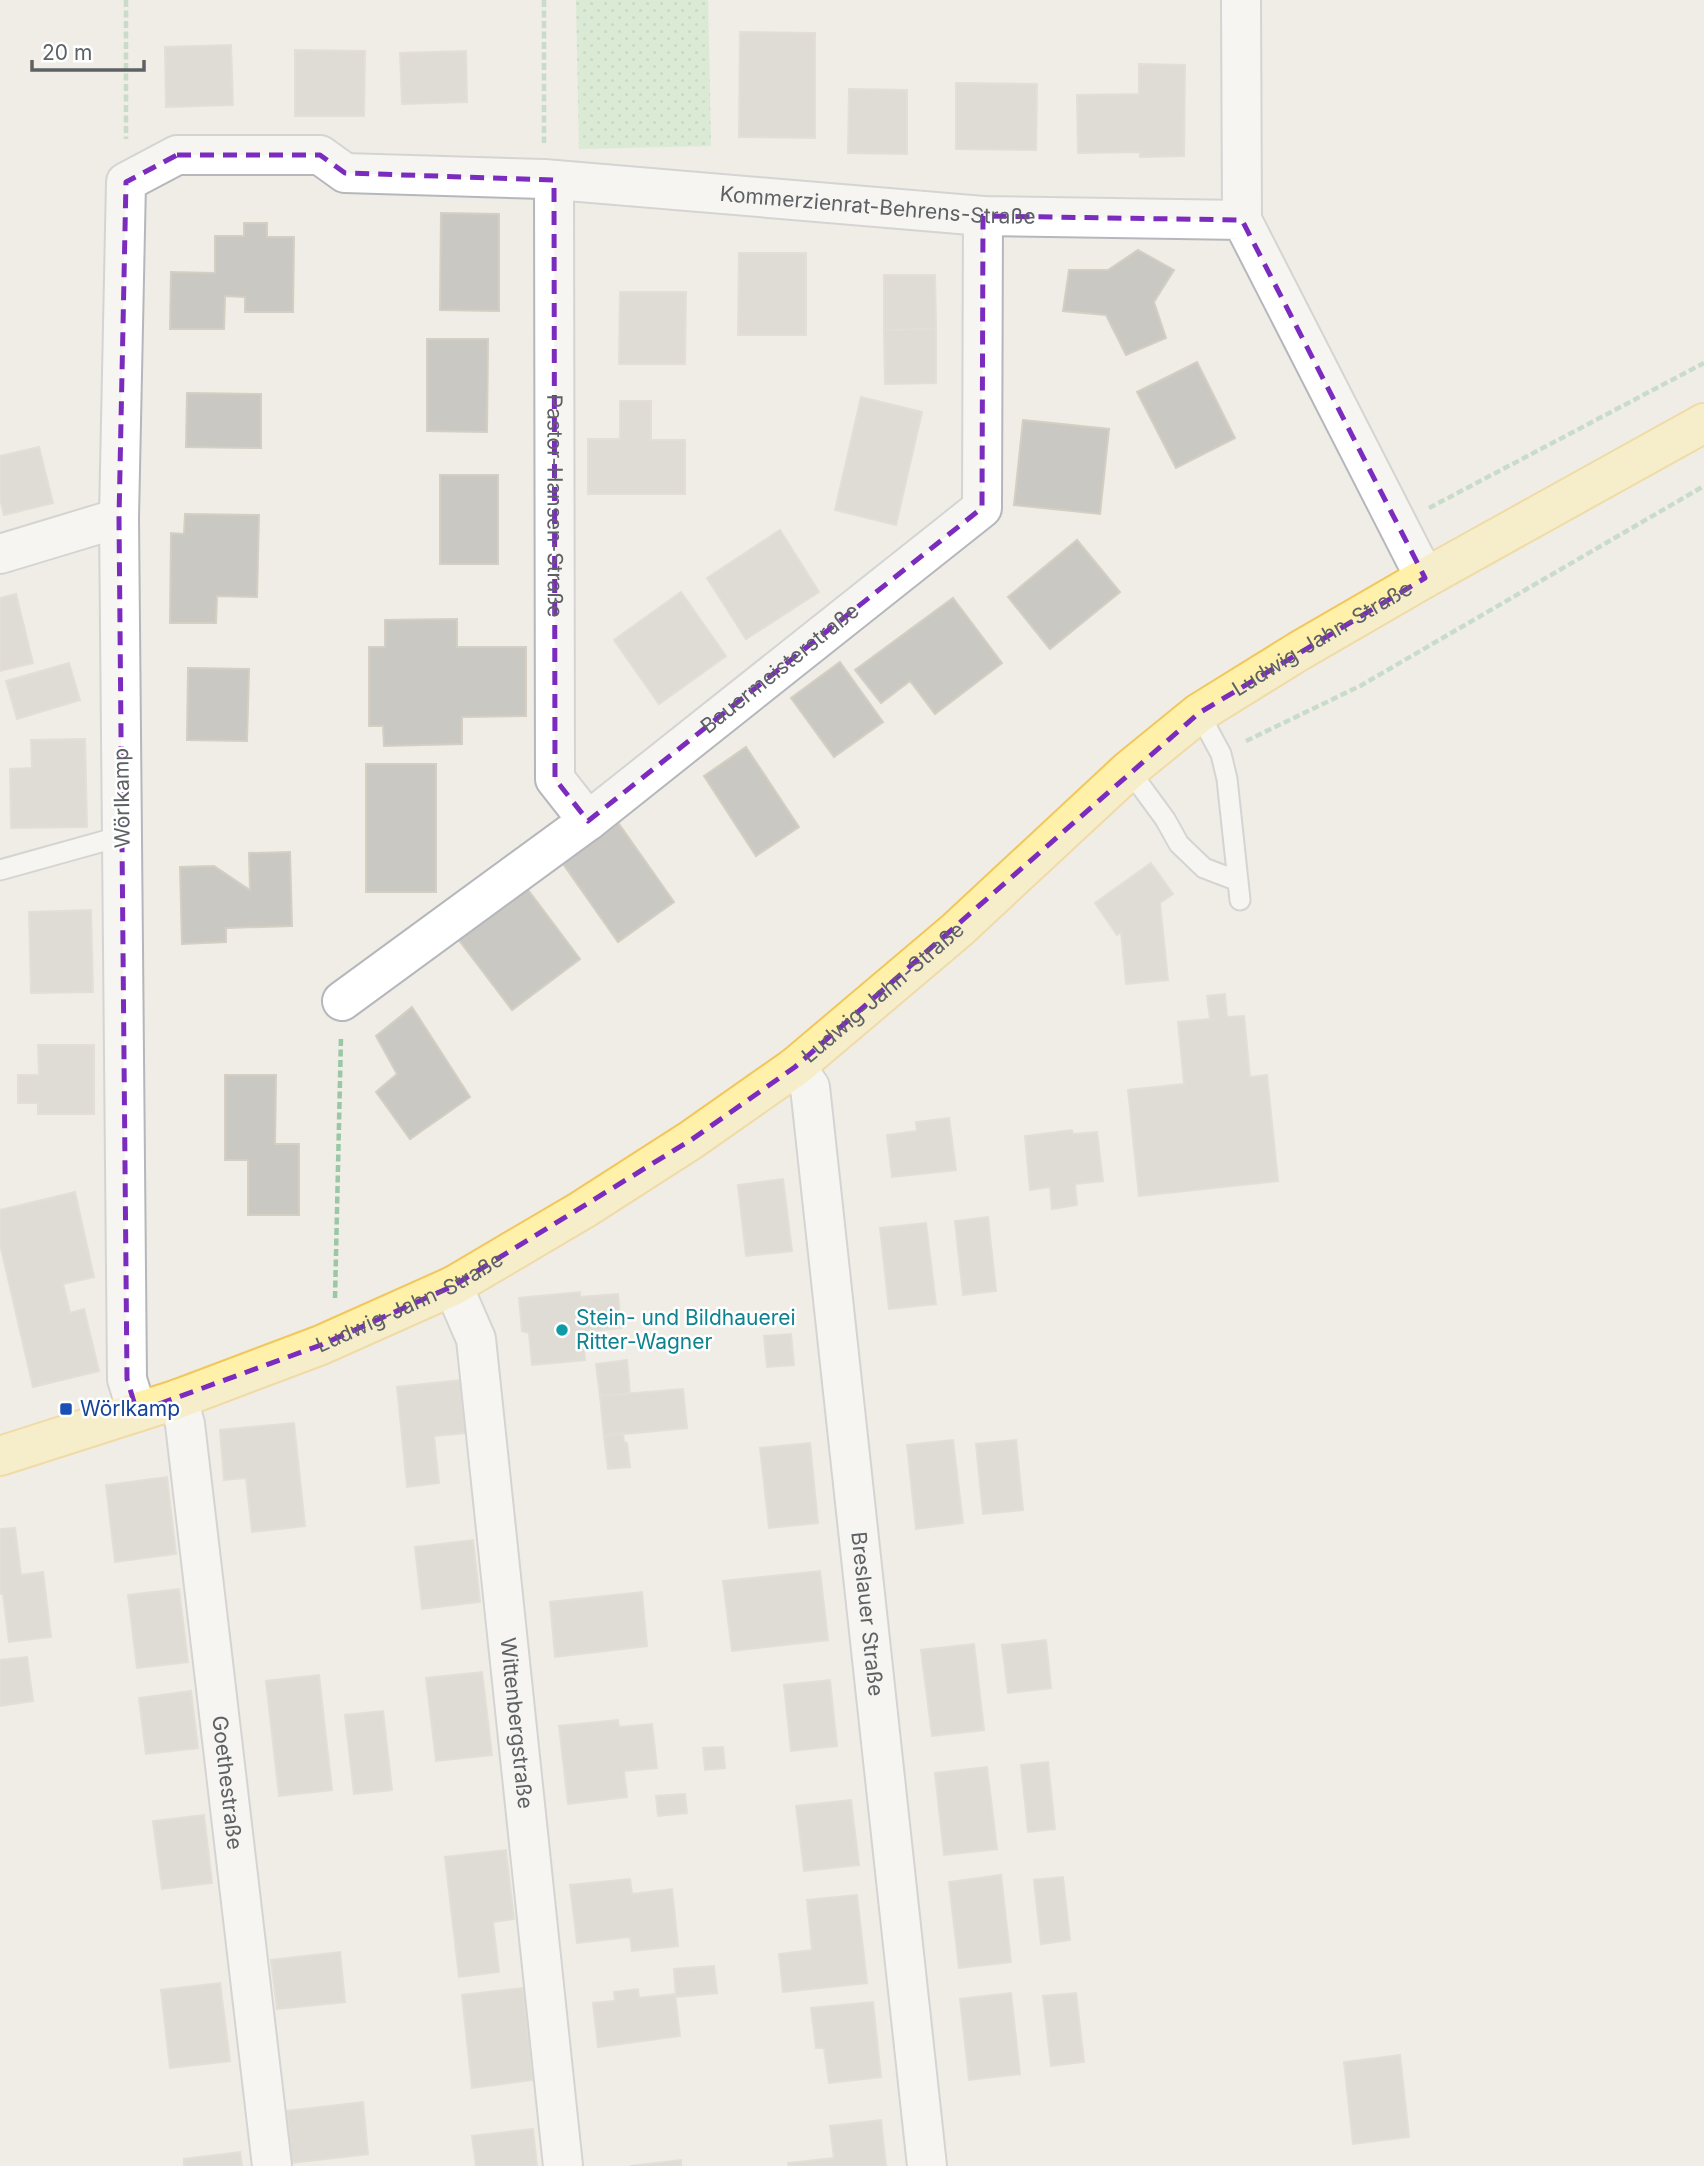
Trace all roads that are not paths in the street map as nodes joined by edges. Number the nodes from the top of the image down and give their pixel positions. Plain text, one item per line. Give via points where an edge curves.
1 (1241, 0) edge
2 (549, 180) junction
3 (126, 182) joint
4 (983, 216) junction
5 (1242, 220) junction
6 (1704, 422) edge
7 (119, 518) junction
8 (0, 554) edge
9 (1425, 578) junction
10 (1199, 713) junction
11 (1129, 770) junction
12 (588, 821) junction
13 (122, 836) junction
14 (0, 870) edge
15 (342, 1001) road end
16 (795, 1067) junction
17 (453, 1286) junction
18 (178, 1399) junction
19 (137, 1412) junction
20 (0, 1456) edge
21 (272, 2166) edge
22 (563, 2166) edge
23 (928, 2166) edge

1 - 5 street
2 - 3 street, Kommerzienrat-Behrens-Straße via 345,173 320,155 177,155
2 - 4 street, Kommerzienrat-Behrens-Straße
2 - 12 street, Pastor-Hansen-Straße via 555,779
3 - 7 street, Wörlkamp
4 - 5 street, Kommerzienrat-Behrens-Straße
4 - 12 street, Bauermeisterstraße via 982,508
5 - 9 street
6 - 9 main road, Ludwig-Jahn-Straße
7 - 8 street
7 - 13 street, Wörlkamp
9 - 10 main road, Ludwig-Jahn-Straße
10 - 11 main road, Ludwig-Jahn-Straße
10 - 11 lane via 1221,754 1227,779 1239,890 1204,868 1179,844
11 - 16 main road, Ludwig-Jahn-Straße via 957,930
12 - 15 street, Bauermeisterstraße
13 - 14 lane
13 - 19 street, Wörlkamp via 127,1379
16 - 17 main road, Ludwig-Jahn-Straße via 582,1210
16 - 23 street, Breslauer Straße via 810,1087
17 - 18 main road, Ludwig-Jahn-Straße via 321,1345
17 - 22 street, Wittenbergstraße via 476,1339
18 - 19 main road, Ludwig-Jahn-Straße
18 - 21 street, Goethestraße via 187,1437
19 - 20 main road, Ludwig-Jahn-Straße

